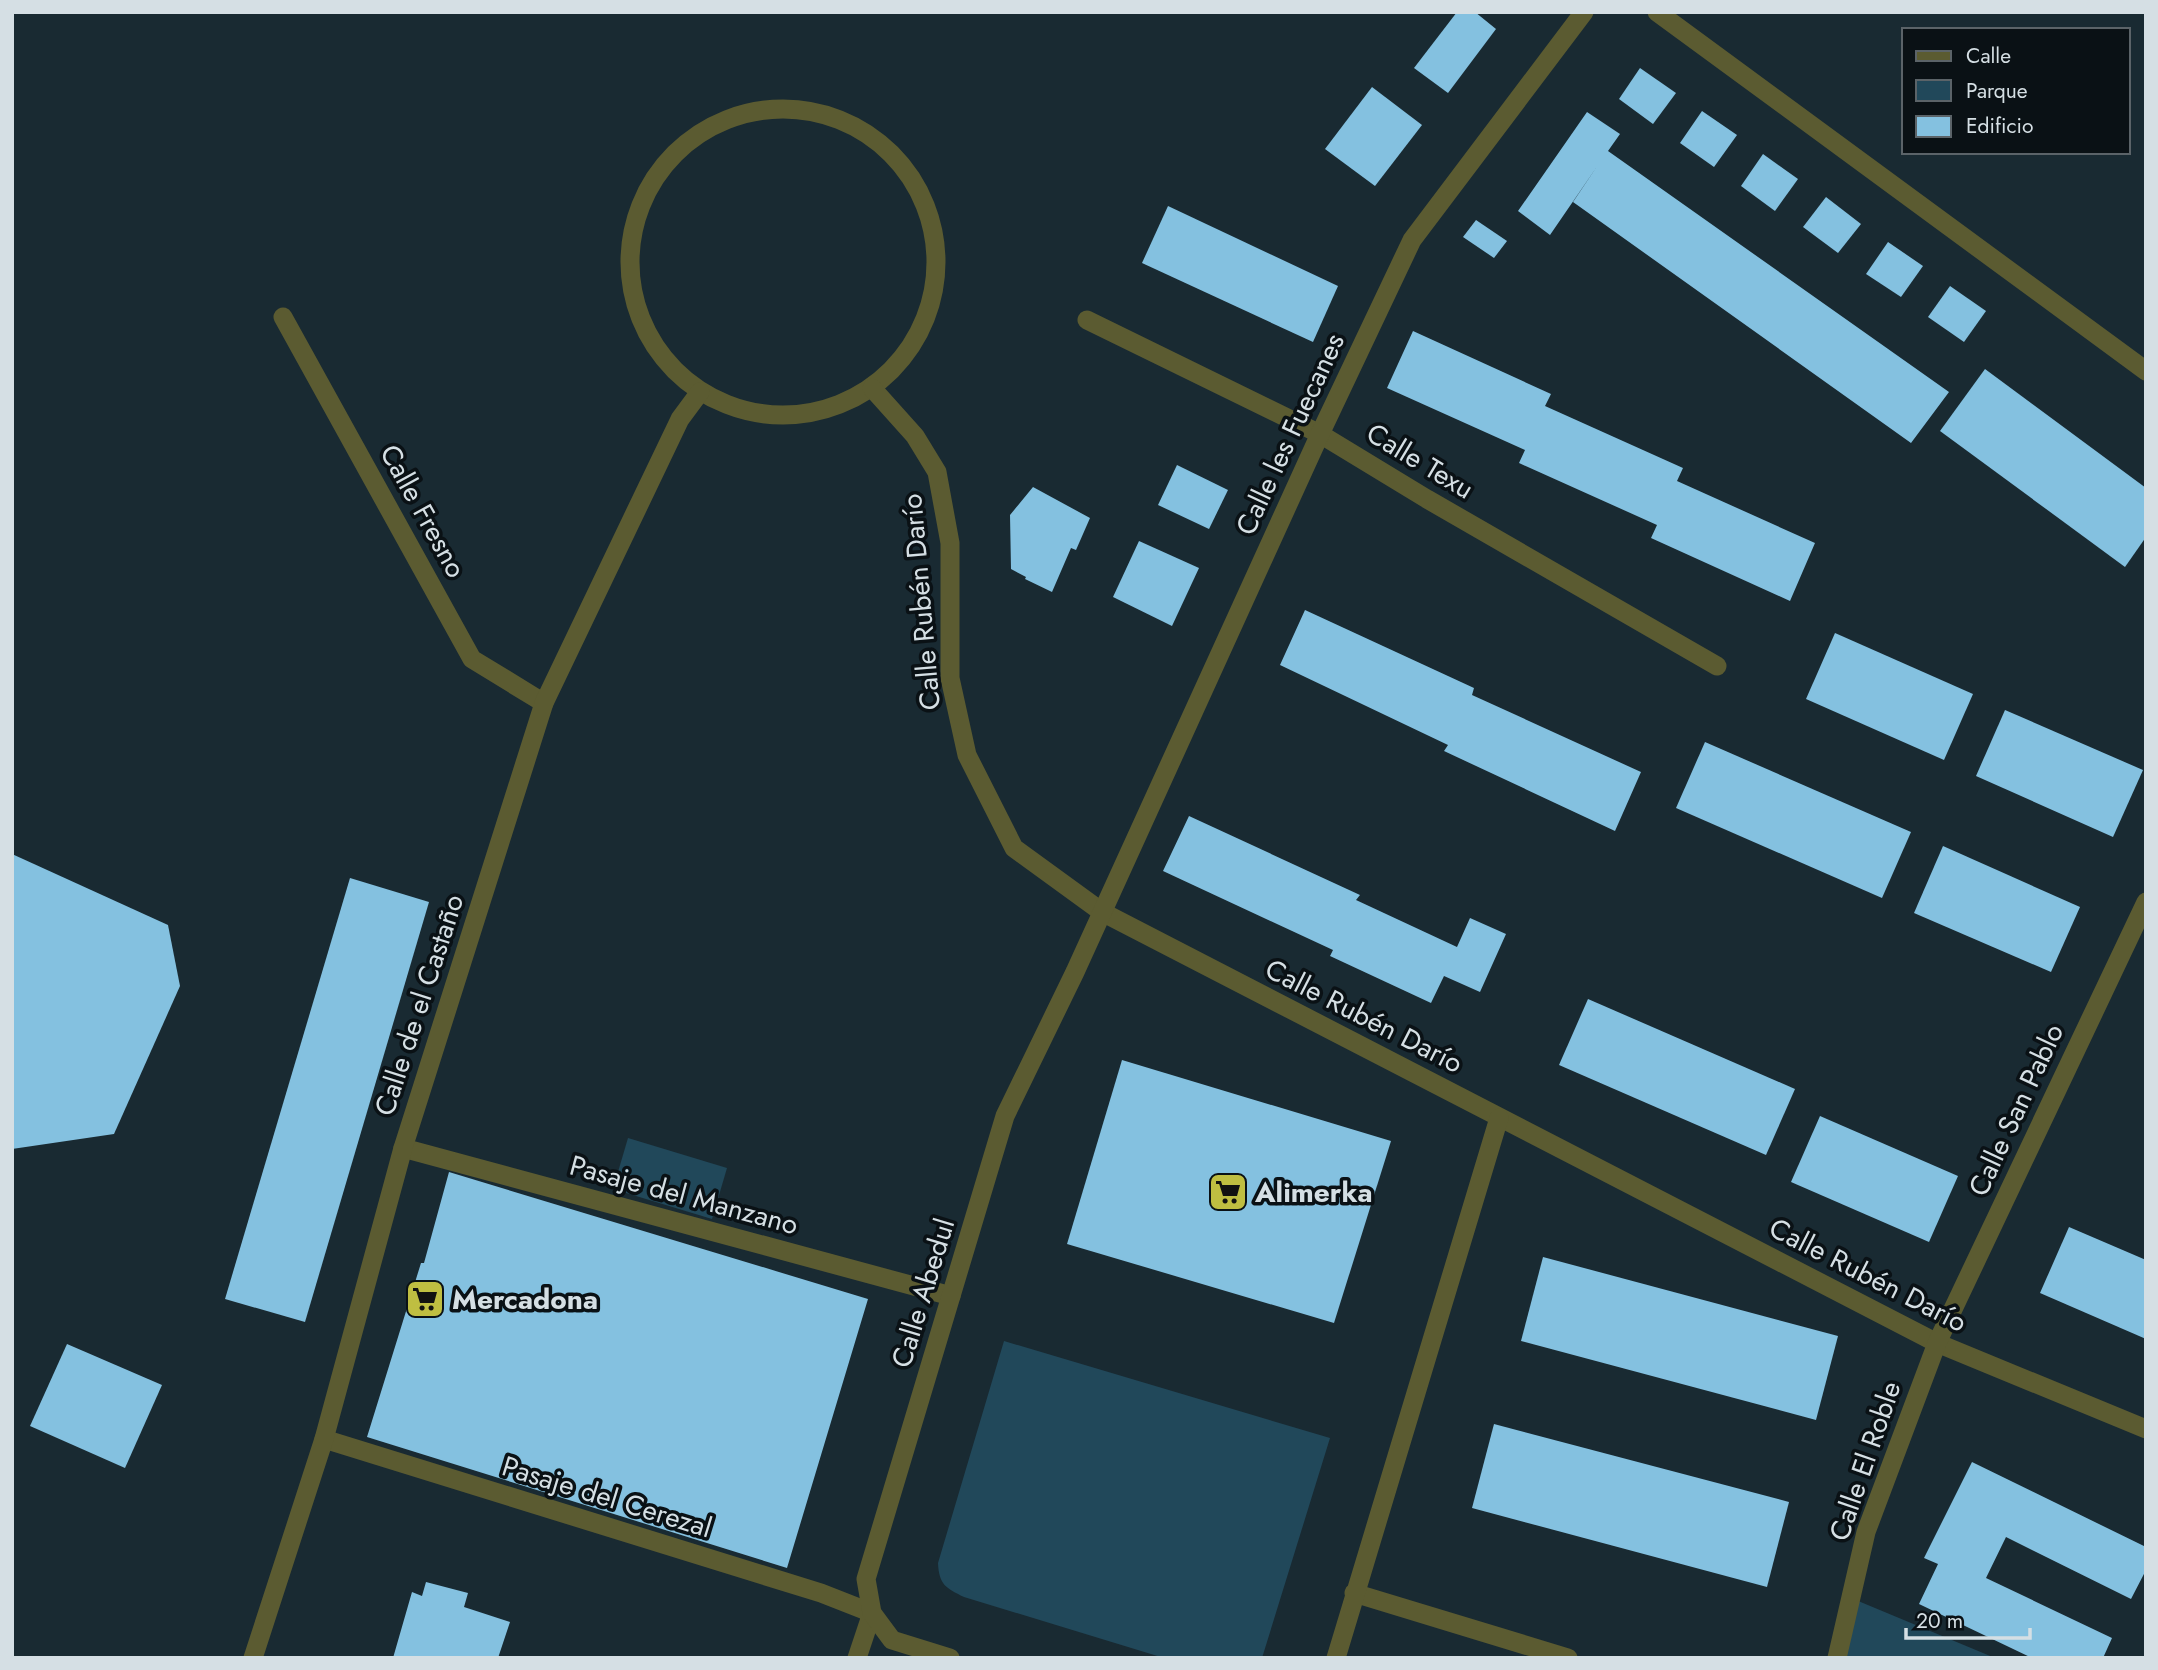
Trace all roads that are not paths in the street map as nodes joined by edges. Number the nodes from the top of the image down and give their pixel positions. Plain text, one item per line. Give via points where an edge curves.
1 (1584, 12) edge
2 (1657, 12) edge
3 (283, 317) dead end
4 (1087, 320) dead end
5 (2146, 371) edge
6 (872, 388) junction
7 (700, 392) junction
8 (1320, 434) junction
9 (1717, 666) dead end
10 (544, 703) junction
11 (2146, 902) edge
12 (1102, 912) junction
13 (1499, 1118) junction
14 (403, 1148) junction
15 (951, 1296) junction
16 (1937, 1343) junction
17 (2146, 1429) edge
18 (324, 1439) junction
19 (1354, 1593) junction
20 (872, 1613) junction
21 (253, 1658) edge
22 (857, 1658) edge
23 (950, 1658) edge
24 (1336, 1658) edge
25 (1568, 1658) edge
26 (1837, 1658) edge

1 - 8 street, Calle les Fuecanes via 1412,240
2 - 5 street
3 - 10 street, Calle Fresno via 472,659
4 - 8 street, Calle Texu
6 - 7 street via 832,409 786,416 741,411
6 - 7 street via 909,351 932,304 937,252 925,201 897,157 855,125 805,110 766,110 704,129 664,163 638,208 628,259 636,311 661,357
6 - 12 street, Calle Rubén Darío via 915,436 937,472 950,543 950,678 967,755 1014,848
7 - 10 street, Calle de el Castaño via 680,419
8 - 9 street, Calle Texu
8 - 12 street, Calle les Fuecanes
10 - 14 street, Calle de el Castaño
11 - 16 street, Calle San Pablo
12 - 13 street, Calle Rubén Darío
12 - 15 street, Calle Abedul via 1005,1116
13 - 16 street, Calle Rubén Darío
13 - 19 street
14 - 15 street, Pasaje del Manzano
14 - 18 street, Calle de el Castaño
15 - 20 street, Calle Abedul via 866,1579
16 - 17 street, Calle Rubén Darío
16 - 26 street, Calle El Roble via 1866,1532
18 - 20 street, Pasaje del Cerezal via 821,1593
18 - 21 street, Calle de el Castaño
19 - 24 street
19 - 25 street
20 - 22 street
20 - 23 street, Calle Abedul via 892,1640

